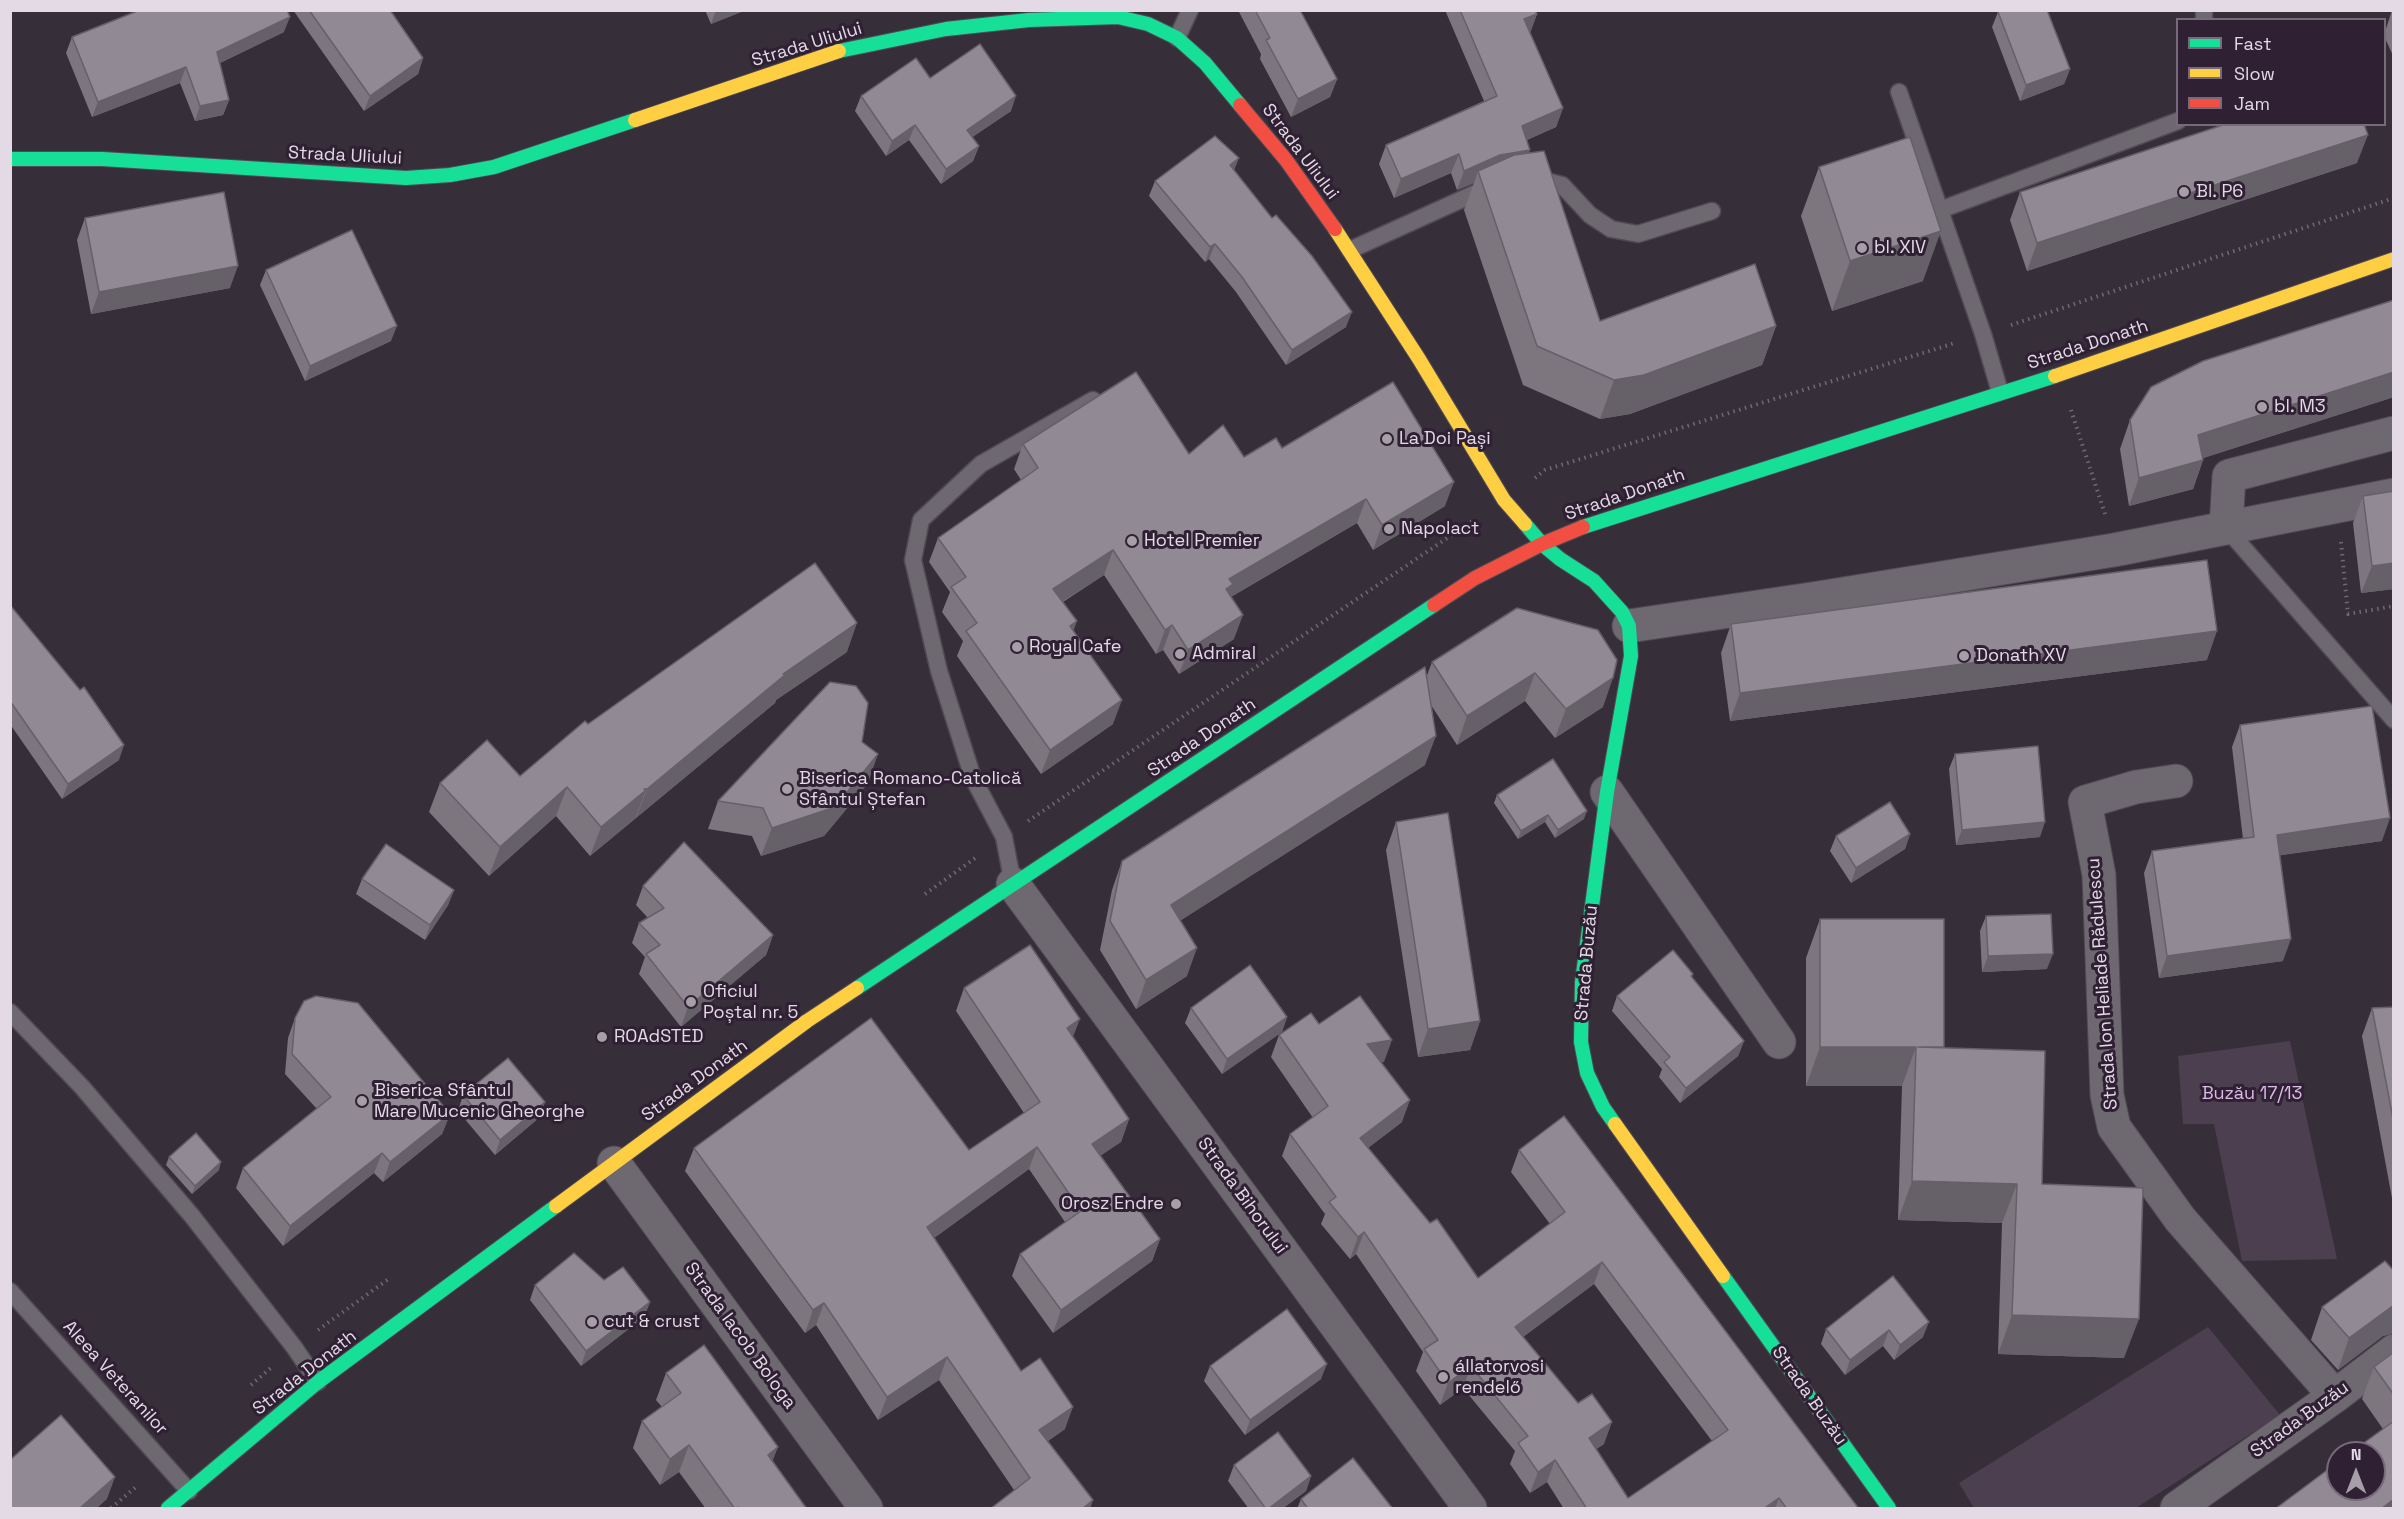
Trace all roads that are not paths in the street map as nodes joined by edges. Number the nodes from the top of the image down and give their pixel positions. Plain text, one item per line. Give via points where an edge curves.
1 (1190, 10) edge
2 (1177, 38) junction
3 (1899, 92) dead end
4 (2176, 122) edge
5 (10, 159) edge
6 (1940, 210) junction
7 (1712, 211) dead end
8 (1350, 250) junction
9 (2394, 259) edge
10 (1107, 392) edge
11 (2000, 392) junction
12 (2394, 433) edge
13 (2394, 495) edge
14 (2226, 528) junction
15 (1542, 544) junction
16 (1629, 626) junction
17 (2394, 720) edge
18 (2176, 781) dead end
19 (1607, 792) junction
20 (1013, 884) junction
21 (10, 1012) edge
22 (1779, 1042) dead end
23 (614, 1163) junction
24 (10, 1291) edge
25 (2394, 1351) edge
26 (318, 1382) junction
27 (2335, 1396) junction
28 (189, 1491) junction
29 (168, 1509) edge
30 (866, 1509) edge
31 (1470, 1509) edge
32 (1889, 1509) edge
33 (2177, 1509) edge

1 - 2 lane
2 - 5 street, Strada Uliului via 1148,24 1118,18 1029,20 946,29 840,51 494,167 450,176 406,178 102,159
2 - 8 street, Strada Uliului via 1205,63 1286,160
3 - 6 lane
4 - 6 lane
6 - 11 lane
7 - 8 lane via 1638,234 1611,229 1590,215 1562,185 1537,177 1497,184
8 - 15 street, Strada Uliului via 1504,500
9 - 11 street, Strada Donath
10 - 20 lane via 981,464 921,520 913,560 939,671 974,778 1004,837
11 - 15 street, Strada Donath via 1589,524
12 - 14 street via 2229,476
13 - 14 street
14 - 16 street
14 - 17 lane
15 - 16 street, Strada Buzău via 1594,581 1616,603
15 - 20 street, Strada Donath via 1475,578
16 - 19 street, Strada Buzău via 1631,656
18 - 27 street, Strada Ion Heliade Rădulescu via 2136,787 2085,802 2099,875 2107,1095 2114,1127 2180,1219
19 - 22 street
19 - 32 street, Strada Buzău via 1582,982 1581,1042 1587,1073 1603,1107
20 - 23 street, Strada Donath via 807,1021
20 - 31 street, Strada Bihorului
21 - 26 lane via 82,1087 192,1216
23 - 26 street, Strada Donath
23 - 30 street, Strada Iacob Bologa
24 - 28 lane, Aleea Veteranilor
25 - 27 street, Strada Buzău
26 - 28 street, Strada Donath
27 - 33 street, Strada Buzău
28 - 29 street, Strada Donath

